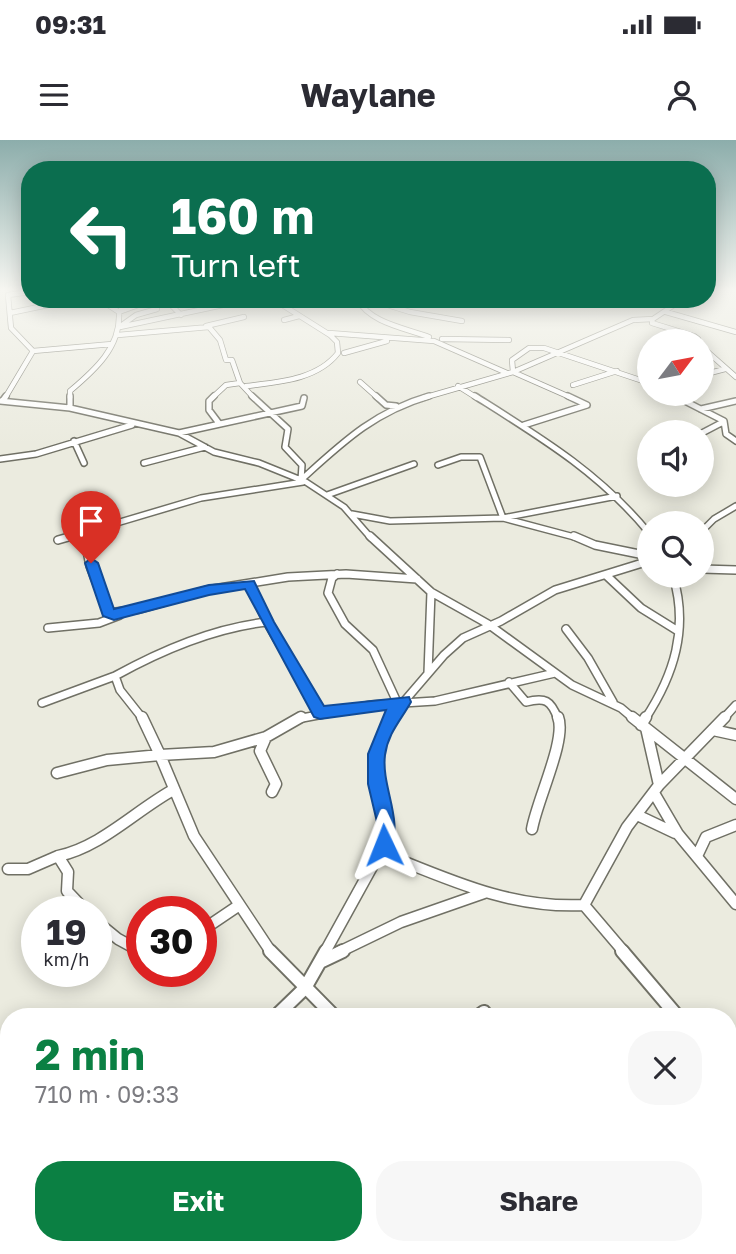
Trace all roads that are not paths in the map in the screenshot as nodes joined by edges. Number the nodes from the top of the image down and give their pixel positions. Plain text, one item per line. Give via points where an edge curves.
1 (22, 341) edge
2 (114, 341) edge
3 (220, 341) edge
4 (336, 341) edge
5 (386, 341) edge
6 (434, 341) edge
7 (467, 341) edge
8 (495, 341) edge
9 (586, 341) edge
10 (112, 344) junction
11 (33, 351) junction
12 (344, 353) dead end
13 (559, 353) junction
14 (714, 358) edge
15 (725, 369) junction
16 (617, 371) junction
17 (714, 372) edge
18 (510, 373) junction
19 (736, 377) edge
20 (637, 378) edge
21 (360, 382) dead end
22 (243, 384) junction
23 (573, 385) dead end
24 (458, 386) junction
25 (304, 398) dead end
26 (2, 401) edge
27 (736, 401) edge
28 (396, 406) junction
29 (695, 406) edge
30 (70, 408) junction
31 (701, 409) junction
32 (267, 412) junction
33 (218, 422) junction
34 (723, 422) junction
35 (135, 424) junction
36 (524, 425) junction
37 (714, 427) edge
38 (179, 433) junction
39 (736, 440) edge
40 (74, 441) junction
41 (205, 447) junction
42 (0, 459) edge
43 (84, 463) dead end
44 (144, 463) dead end
45 (414, 464) dead end
46 (438, 465) dead end
47 (303, 481) junction
48 (327, 495) junction
49 (617, 496) junction
50 (736, 506) edge
51 (352, 514) junction
52 (503, 518) junction
53 (637, 519) edge
54 (714, 519) edge
55 (83, 533) junction
56 (58, 540) dead end
57 (637, 556) edge
58 (637, 564) edge
59 (714, 569) edge
60 (736, 570) edge
61 (337, 574) junction
62 (607, 576) junction
63 (417, 579) junction
64 (249, 584) junction
65 (675, 588) edge
66 (431, 592) junction
67 (123, 614) junction
68 (267, 622) junction
69 (488, 624) junction
70 (48, 628) dead end
71 (566, 629) dead end
72 (678, 631) junction
73 (428, 673) junction
74 (555, 673) junction
75 (115, 676) junction
76 (509, 682) junction
77 (400, 702) junction
78 (613, 702) junction
79 (42, 703) dead end
80 (736, 705) edge
81 (320, 713) junction
82 (643, 726) junction
83 (713, 730) junction
84 (736, 734) edge
85 (266, 737) junction
86 (160, 755) junction
87 (684, 759) junction
88 (57, 773) dead end
89 (657, 789) junction
90 (173, 790) junction
91 (272, 792) dead end
92 (736, 799) edge
93 (637, 815) junction
94 (736, 825) edge
95 (532, 829) dead end
96 (678, 834) junction
97 (380, 852) junction
98 (58, 856) junction
99 (697, 856) junction
100 (8, 869) dead end
101 (484, 893) junction
102 (72, 896) edge
103 (736, 904) edge
104 (238, 905) junction
105 (584, 905) junction
106 (217, 920) edge
107 (321, 961) junction
108 (305, 988) junction
109 (284, 1008) edge
110 (326, 1008) edge
111 (670, 1008) edge

1 - 11 street
2 - 10 street
3 - 22 street via 226,360 232,360
4 - 22 street via 338,349 329,366 279,383
5 - 12 street
6 - 18 street
7 - 8 street
9 - 13 street
10 - 11 street
10 - 30 street via 95,369 70,391
11 - 26 street via 22,365 15,387
13 - 16 street
13 - 18 street
13 - 18 street via 527,348 512,360
14 - 15 street
15 - 17 street
15 - 19 street
16 - 20 street
16 - 23 street
18 - 24 street
18 - 36 street via 587,405
21 - 28 street via 386,405
22 - 32 street
22 - 33 street via 226,385 209,401 209,410
24 - 28 street
24 - 36 street
25 - 32 street via 302,406
26 - 30 street
27 - 31 street
28 - 47 street via 344,441
29 - 31 street
30 - 35 street
31 - 34 street
32 - 33 street
32 - 47 street via 288,429 285,447 302,465
33 - 38 street
34 - 37 street
34 - 39 street via 726,434
35 - 38 street
35 - 40 street
36 - 49 street via 579,461
38 - 41 street
40 - 42 street via 36,454
40 - 43 street
41 - 44 street
41 - 47 street
45 - 48 street
46 - 52 street via 461,457 480,457
47 - 48 street
47 - 55 street via 201,498
48 - 51 street
49 - 52 street
49 - 53 street
50 - 54 street
51 - 52 street via 390,521
51 - 63 street via 374,541
52 - 57 street
55 - 56 street
55 - 67 street via 108,613
58 - 62 street
59 - 60 street
61 - 63 street
61 - 64 street
61 - 77 street via 328,593 345,624 373,650
62 - 69 street via 555,590
62 - 72 street via 641,608
63 - 66 street
64 - 67 street
64 - 68 street
65 - 72 street
66 - 69 street
66 - 73 street
67 - 70 street via 99,623
68 - 75 street via 239,626 177,647
68 - 81 street
69 - 73 street via 463,638
69 - 74 street
71 - 78 street
72 - 82 street via 669,679
73 - 77 street
74 - 76 street
74 - 78 street
75 - 79 street
75 - 86 street
76 - 77 street via 435,701
76 - 95 street via 528,702 549,701 563,736
77 - 81 street
77 - 97 street via 389,718 377,754 376,784 387,834
78 - 82 street
80 - 83 street
81 - 85 street via 288,721
82 - 87 street
82 - 89 street
83 - 84 street
83 - 87 street
85 - 86 street via 214,752
85 - 91 street via 260,751 276,784
86 - 88 street via 82,764
86 - 90 street
87 - 89 street
87 - 92 street
89 - 93 street
89 - 96 street
90 - 98 street via 83,851
90 - 104 street via 194,836
93 - 96 street
93 - 105 street
94 - 99 street via 702,838
96 - 99 street
97 - 101 street
97 - 107 street
98 - 100 street via 28,869
98 - 102 street via 68,872 67,891
99 - 103 street
101 - 105 street via 548,907
101 - 107 street via 401,922
104 - 106 street
104 - 108 street via 264,945
105 - 111 street
107 - 108 street
108 - 109 street
108 - 110 street

